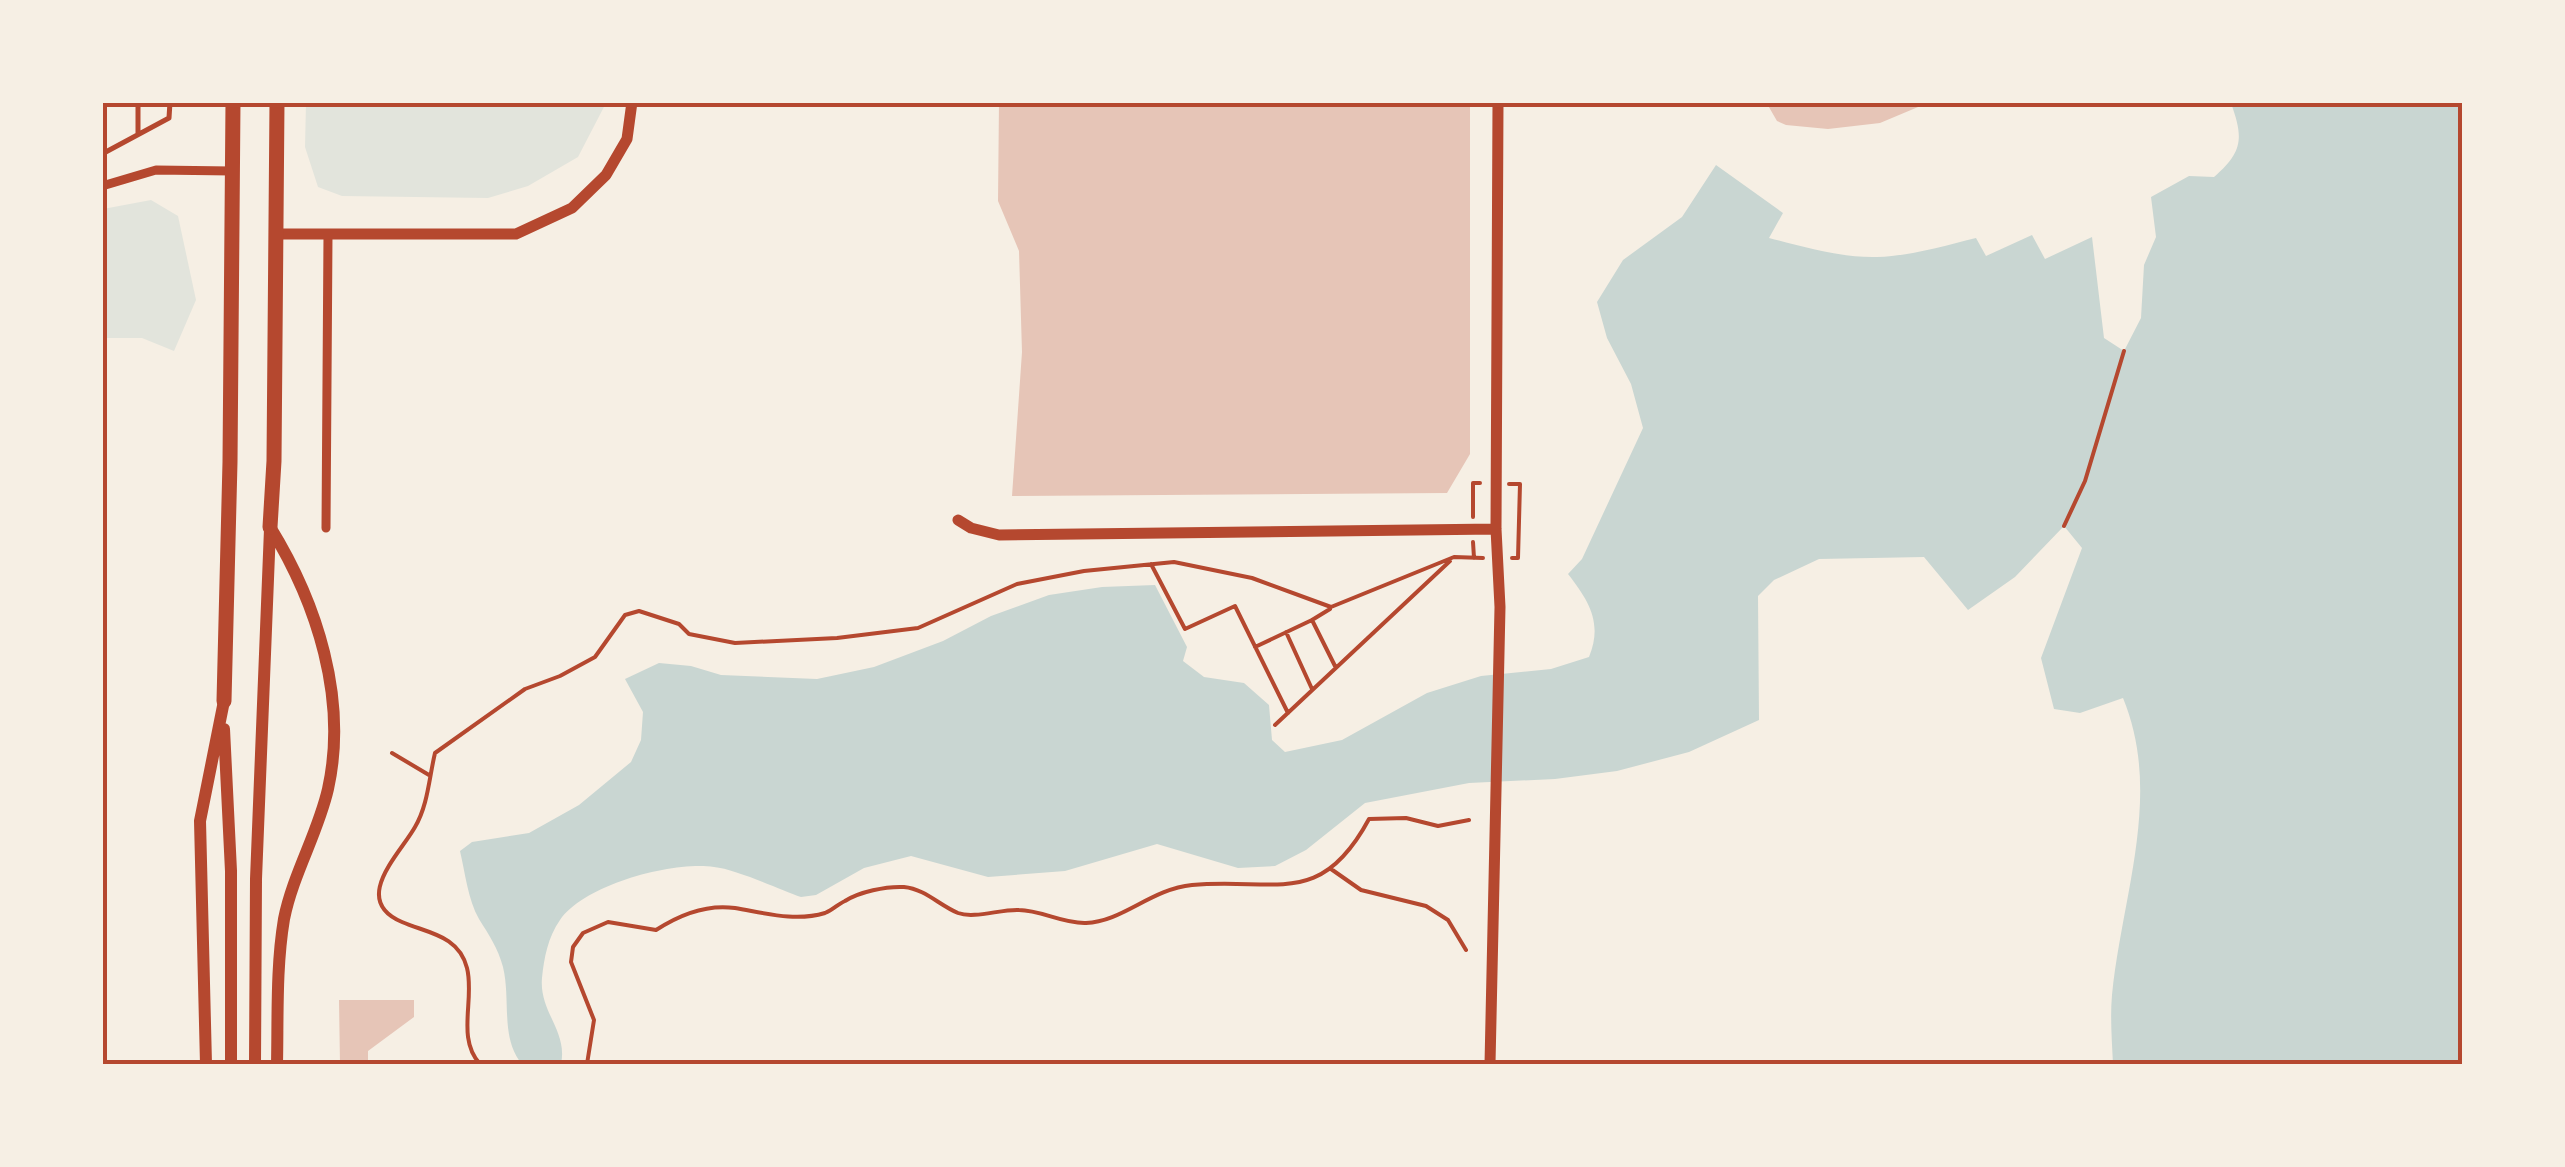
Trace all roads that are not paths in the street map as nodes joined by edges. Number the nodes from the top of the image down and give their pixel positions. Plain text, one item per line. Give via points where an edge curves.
1 (138, 102) edge
2 (170, 102) edge
3 (233, 102) edge
4 (277, 102) edge
5 (632, 102) edge
6 (1498, 102) edge
7 (138, 136) junction
8 (102, 154) edge
9 (232, 171) junction
10 (102, 186) edge
11 (276, 234) junction
12 (328, 236) junction
13 (958, 520) dead end
14 (270, 527) junction
15 (326, 528) dead end
16 (1496, 529) junction
17 (224, 701) junction
18 (206, 1064) edge
19 (231, 1064) edge
20 (255, 1064) edge
21 (277, 1064) edge
22 (1490, 1064) edge

1 - 7 lane
2 - 7 lane via 168,118
3 - 9 main road
4 - 11 main road
5 - 12 street via 626,139 606,175 572,208 516,234
6 - 16 street
7 - 8 lane
9 - 10 street via 156,170
9 - 17 main road
11 - 12 street
11 - 14 main road
12 - 15 street
13 - 16 street via 999,535
14 - 20 main road
14 - 21 main road via 307,599 337,730 328,792 284,920
16 - 22 street
17 - 18 main road via 200,821
17 - 19 main road

